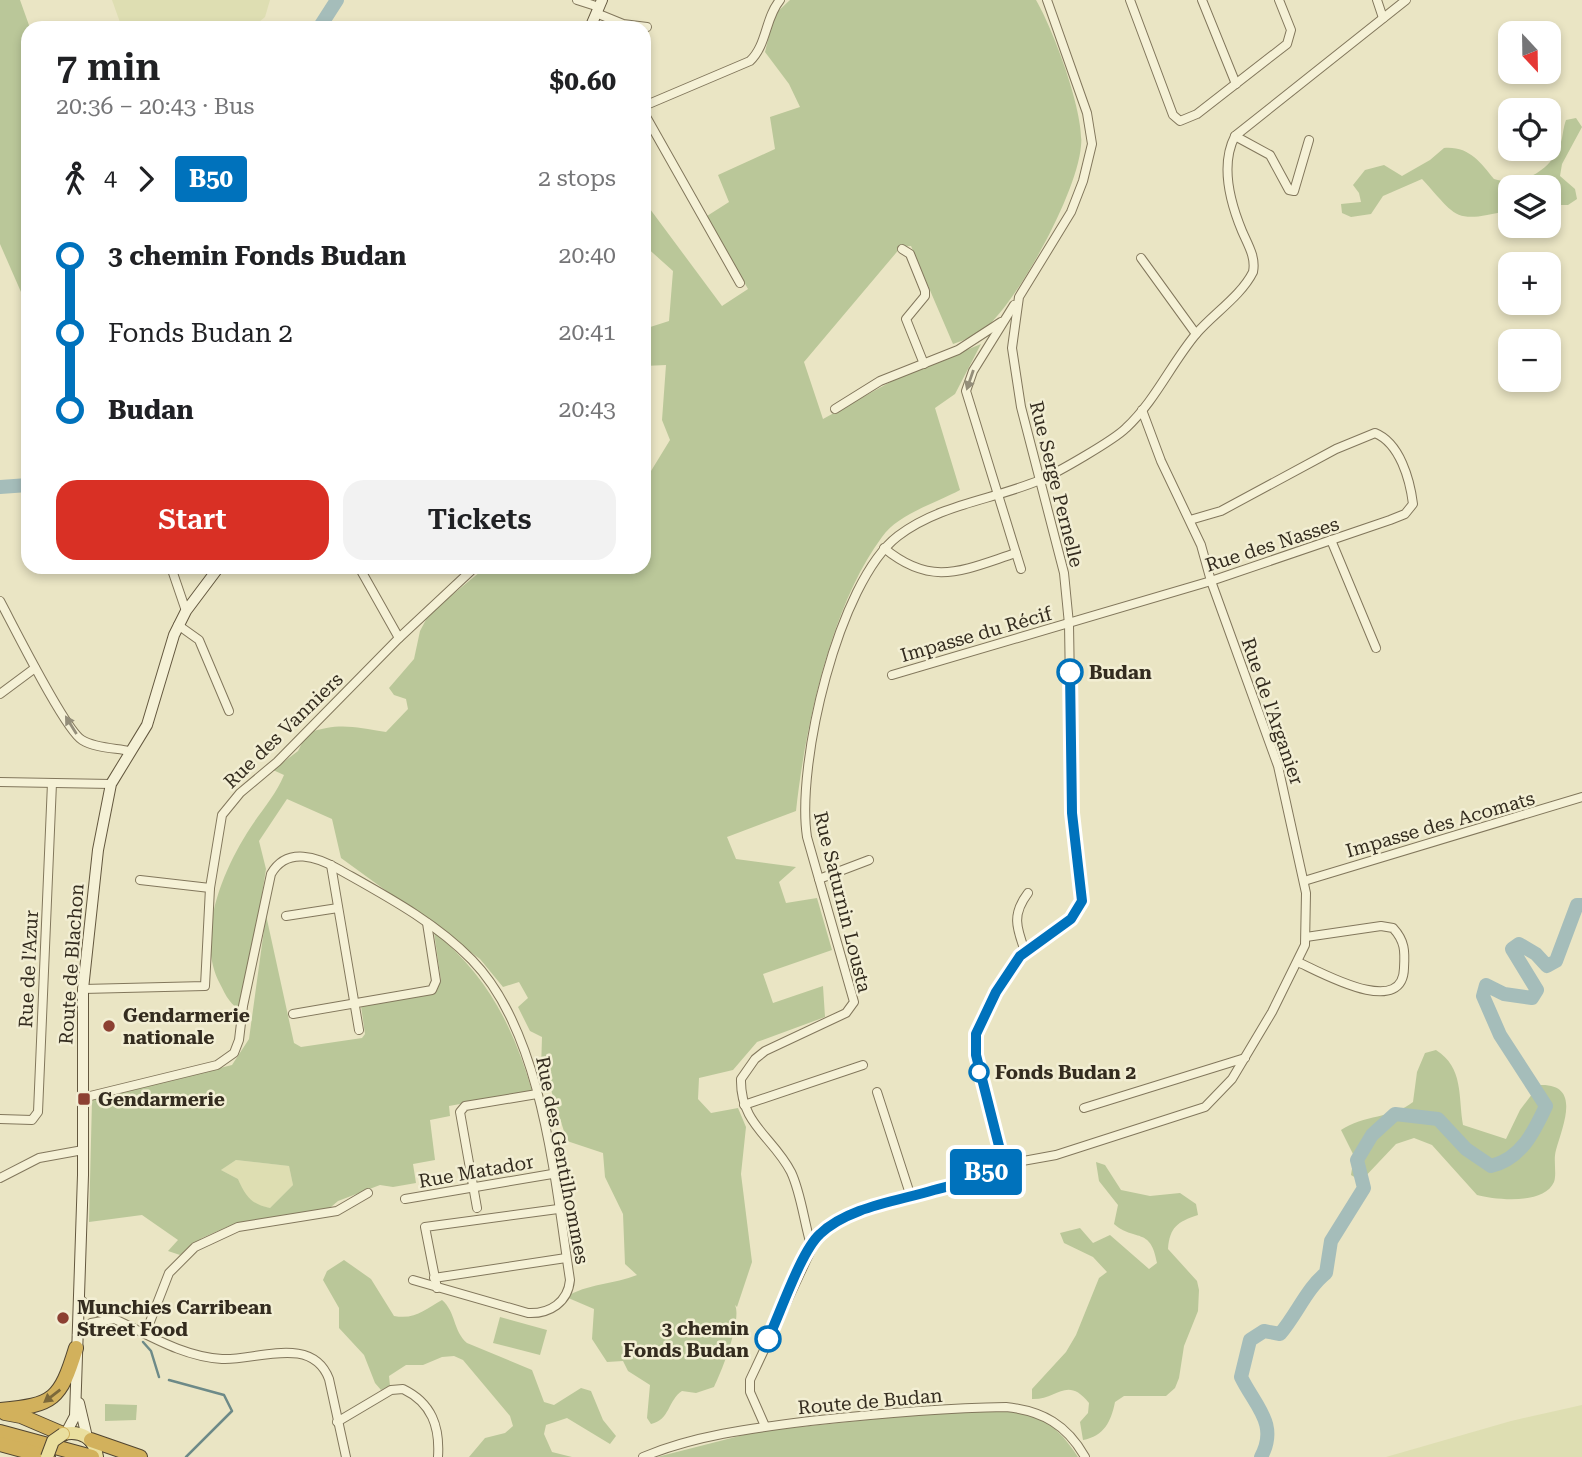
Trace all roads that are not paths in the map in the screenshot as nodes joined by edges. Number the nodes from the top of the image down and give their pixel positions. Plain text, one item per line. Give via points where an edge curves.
1 (577, 0) edge
2 (780, 0) edge
3 (1046, 0) edge
4 (1130, 0) edge
5 (1202, 0) edge
6 (1279, 0) edge
7 (1377, 0) edge
8 (1406, 0) edge
9 (599, 7) edge
10 (1383, 18) junction
11 (620, 21) edge
12 (1236, 84) junction
13 (651, 103) edge
14 (651, 125) edge
15 (1235, 136) junction
16 (1309, 140) dead end
17 (902, 249) dead end
18 (1141, 258) dead end
19 (740, 283) dead end
20 (1019, 297) junction
21 (1004, 321) junction
22 (1196, 334) junction
23 (924, 364) junction
24 (835, 409) dead end
25 (1142, 410) junction
26 (1041, 479) junction
27 (997, 494) junction
28 (1190, 520) junction
29 (1331, 540) junction
30 (884, 548) junction
31 (1016, 553) junction
32 (1021, 569) dead end
33 (174, 574) edge
34 (214, 574) edge
35 (363, 574) edge
36 (465, 574) edge
37 (1211, 581) junction
38 (1, 606) edge
39 (186, 611) junction
40 (1069, 624) junction
41 (178, 625) junction
42 (399, 638) junction
43 (1376, 648) dead end
44 (35, 668) junction
45 (892, 674) dead end
46 (0, 694) edge
47 (229, 711) dead end
48 (130, 751) junction
49 (0, 782) edge
50 (52, 783) junction
51 (111, 784) junction
52 (1582, 797) edge
53 (869, 860) dead end
54 (331, 865) junction
55 (819, 879) junction
56 (139, 880) dead end
57 (1304, 881) junction
58 (210, 888) junction
59 (1028, 893) dead end
60 (338, 908) junction
61 (286, 916) dead end
62 (427, 923) junction
63 (1306, 937) junction
64 (1025, 951) junction
65 (1298, 962) junction
66 (83, 989) junction
67 (355, 1004) junction
68 (293, 1014) dead end
69 (359, 1030) dead end
70 (1245, 1058) junction
71 (863, 1065) dead end
72 (877, 1092) dead end
73 (537, 1094) junction
74 (82, 1098) junction
75 (744, 1105) junction
76 (1084, 1108) dead end
77 (0, 1119) edge
78 (83, 1150) junction
79 (995, 1166) junction
80 (552, 1174) junction
81 (0, 1178) edge
82 (474, 1187) junction
83 (368, 1193) dead end
84 (911, 1197) junction
85 (405, 1199) dead end
86 (477, 1209) dead end
87 (558, 1209) junction
88 (811, 1245) junction
89 (566, 1258) junction
90 (434, 1278) junction
91 (413, 1280) dead end
92 (437, 1288) junction
93 (79, 1297) junction
94 (114, 1319) junction
95 (146, 1332) junction
96 (76, 1342) junction
97 (76, 1393) junction
98 (0, 1411) edge
99 (337, 1422) junction
100 (765, 1426) junction
101 (0, 1432) edge
102 (64, 1434) junction
103 (89, 1439) junction
104 (0, 1444) edge
105 (47, 1457) edge
106 (92, 1457) edge
107 (97, 1457) edge
108 (140, 1457) edge
109 (346, 1457) edge
110 (438, 1457) edge
111 (643, 1457) edge
112 (1085, 1457) edge

1 - 9 street
2 - 13 street via 750,61
3 - 20 street, Rue Serge Pernelle via 1087,113 1092,144 1071,212
4 - 12 street via 1177,120 1190,119
5 - 12 street
6 - 12 street via 1291,37 1273,57
7 - 10 street
8 - 10 street
9 - 11 street
10 - 15 street
14 - 19 street
15 - 16 street via 1270,155 1289,190 1294,191
15 - 22 street, Rue Saturnin Lousta via 1228,158 1228,182 1254,268 1246,283
17 - 23 street via 910,254 925,290 906,319
18 - 22 street
20 - 21 street
20 - 26 street, Rue Serge Pernelle via 1013,326 1013,372
21 - 23 street
21 -> 27 street via 966,391
22 - 25 street, Rue Saturnin Lousta
23 - 24 street via 880,381
25 - 26 street, Rue Saturnin Lousta via 1121,433
25 - 28 street, Rue de l'Arganier
26 - 27 street, Rue Saturnin Lousta
26 - 40 street, Rue Serge Pernelle via 1063,563
27 - 30 street, Rue Saturnin Lousta via 930,516
27 - 31 street
28 - 29 street, Rue des Nasses via 1221,511 1375,433 1387,441 1402,463 1413,505 1405,514
28 - 37 street, Rue de l'Arganier
29 - 37 street, Rue des Nasses
29 - 43 street
30 - 31 street via 909,567 938,574
30 - 55 street, Rue Saturnin Lousta via 864,576 834,653 807,768 803,810
31 - 32 street
33 - 39 street
34 - 39 street, Route de Blachon
35 - 42 street
36 - 42 street, Rue des Vanniers
37 - 40 street, Rue des Nasses
37 - 57 street, Rue de l'Arganier via 1278,766
38 - 44 street
39 - 41 street, Route de Blachon
40 - 45 street, Impasse du Récif
40 - 64 street, Rue Serge Pernelle via 1072,813 1083,896 1071,919
41 - 47 street via 199,640
41 - 48 street, Route de Blachon via 150,719
42 - 58 street, Rue des Vanniers via 226,808 218,829
44 - 46 street
48 -> 44 street via 79,738
48 - 51 street, Route de Blachon
49 - 50 street
50 - 51 street
50 - 77 street, Rue de l'Azur via 38,1112 32,1120
51 - 66 street, Route de Blachon via 98,850
52 - 57 street, Impasse des Acomats
53 - 55 street
54 - 60 street
54 - 62 street, Rue des Gentilhommes
54 - 74 street, Rue des Gentilhommes via 293,856 271,874 239,1040 230,1057 201,1070
55 - 75 street, Rue Saturnin Lousta via 854,1003 846,1013 777,1042 755,1059 741,1079
56 - 58 street
57 - 63 street, Rue de l'Arganier
58 - 66 street, Rue des Vanniers via 205,986
59 - 64 street via 1015,919
60 - 61 street
60 - 67 street
62 - 67 street via 434,989
62 - 73 street, Rue des Gentilhommes via 474,962 498,994 526,1050
63 - 65 street, Rue de l'Arganier
63 - 65 street via 1393,928 1405,947 1404,977 1397,986 1377,992 1356,988
64 - 79 street, Rue Serge Pernelle via 996,992 975,1040 999,1146
65 - 70 street, Rue de l'Arganier
66 - 74 street, Route de Blachon
67 - 68 street
67 - 69 street
70 - 76 street
70 - 79 street, Rue de l'Arganier via 1224,1089 1198,1111 1056,1155
71 - 75 street
72 - 84 street
73 - 80 street, Rue des Gentilhommes
73 - 82 street via 462,1109
74 - 78 street, Route de Blachon
75 - 88 street via 755,1128 790,1170
78 - 81 street via 39,1158
78 - 93 street, Route de Blachon
79 - 84 street, Rue de l'Arganier via 981,1176
80 - 82 street, Rue Matador
80 - 87 street, Rue des Gentilhommes
82 - 85 street, Rue Matador
82 - 86 street
83 - 95 street via 337,1211 238,1227 195,1247 169,1273
84 - 88 street, Rue de l'Arganier via 842,1218
87 - 89 street, Rue des Gentilhommes
87 - 90 street via 425,1227
88 - 100 street via 750,1380 750,1392
89 - 90 street
89 - 92 street, Rue des Gentilhommes via 570,1280 566,1297 534,1314
90 - 92 street
91 - 92 street, Rue des Gentilhommes
93 - 94 street via 87,1307
93 - 96 street, Route de Blachon
94 - 95 street
94 - 96 street via 91,1323
95 - 99 street via 201,1357 250,1359 285,1352 315,1360 329,1379
96 - 97 street, Route de Blachon
96 -> 98 highway via 66,1381 54,1398
97 - 102 street, Route de Blachon via 74,1420
97 - 103 street, Route de Blachon
98 - 102 highway
99 - 109 street
99 - 110 street via 391,1390 403,1389 425,1406 436,1422
100 - 111 street, Route de Budan
100 - 112 street, Route de Budan via 1006,1407 1059,1423
101 - 106 highway
102 - 103 main road
102 - 105 main road, bridge via 53,1441
103 - 107 main road
103 - 108 highway
104 - 105 highway

